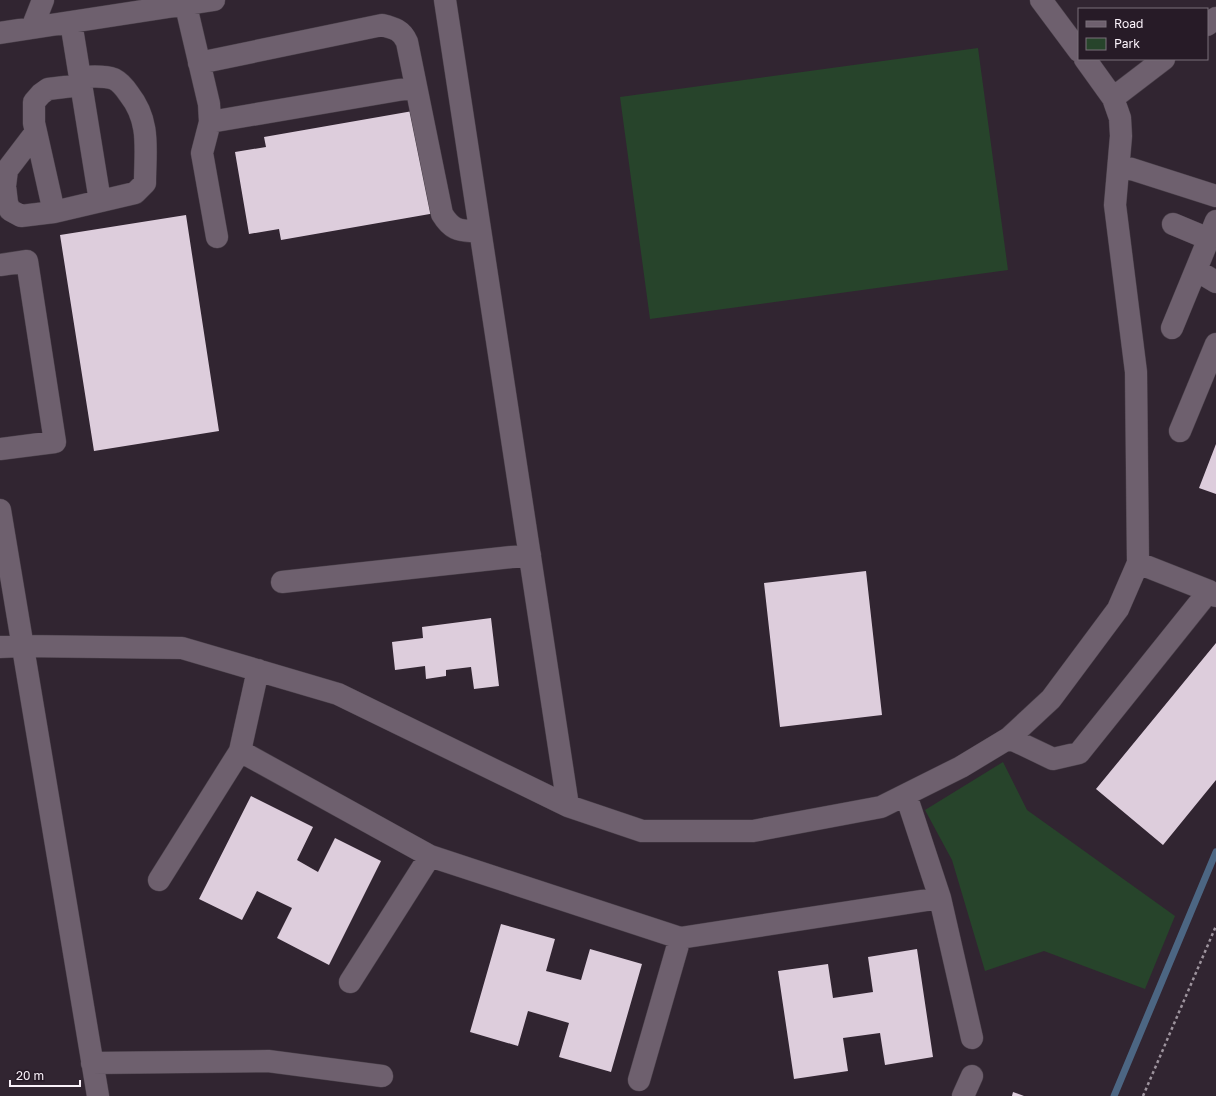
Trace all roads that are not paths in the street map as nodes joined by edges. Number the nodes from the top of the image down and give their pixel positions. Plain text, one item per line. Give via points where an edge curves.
1 (43, 0) edge
2 (214, 0) edge
3 (445, 0) edge
4 (1041, 0) edge
5 (186, 6) junction
6 (1216, 18) edge
7 (71, 22) junction
8 (1208, 24) edge
9 (32, 28) junction
10 (0, 33) edge
11 (1078, 50) edge
12 (1086, 60) edge
13 (1163, 60) edge
14 (200, 63) junction
15 (80, 81) junction
16 (416, 87) junction
17 (1113, 98) junction
18 (210, 122) junction
19 (36, 132) junction
20 (1119, 165) junction
21 (1216, 196) edge
22 (100, 201) junction
23 (54, 212) junction
24 (1173, 224) dead end
25 (1212, 230) edge
26 (480, 232) junction
27 (217, 237) dead end
28 (0, 265) edge
29 (1196, 270) junction
30 (1216, 282) edge
31 (1172, 328) dead end
32 (1216, 344) edge
33 (1180, 431) dead end
34 (0, 449) edge
35 (0, 510) edge
36 (530, 555) junction
37 (1138, 563) junction
38 (282, 582) dead end
39 (1213, 594) edge
40 (22, 646) junction
41 (0, 647) edge
42 (258, 670) junction
43 (1009, 738) junction
44 (240, 752) junction
45 (906, 795) junction
46 (568, 806) junction
47 (430, 856) junction
48 (159, 880) dead end
49 (940, 898) junction
50 (680, 938) junction
51 (350, 982) dead end
52 (972, 1038) dead end
53 (92, 1063) junction
54 (382, 1076) dead end
55 (972, 1076) dead end
56 (640, 1080) dead end
57 (98, 1096) edge
58 (963, 1096) edge

1 - 9 lane
2 - 5 lane
3 - 26 lane
4 - 11 lane
5 - 7 lane
5 - 14 lane
6 - 8 lane
7 - 9 lane
7 - 15 lane
9 - 10 lane
12 - 17 lane
13 - 17 lane
14 - 16 lane via 382,25 403,33
14 - 18 lane via 209,104
15 - 19 lane via 48,89 34,102
15 - 22 lane
15 - 22 lane via 106,77 115,80 124,86 139,106 145,124 146,183 135,193
16 - 18 lane
16 - 26 lane via 442,214 448,225 460,230
17 - 20 lane via 1120,118 1122,136
18 - 27 lane via 202,152
19 - 23 lane
19 - 23 lane via 7,170 7,202 10,210 21,216
20 - 21 lane
20 - 37 lane via 1115,205 1136,372
22 - 23 lane
24 - 25 lane
25 - 29 lane
26 - 36 lane
28 - 34 lane via 27,262 55,442
29 - 30 lane
29 - 31 lane
32 - 33 lane
35 - 40 lane
36 - 38 lane
36 - 46 lane
37 - 39 lane
37 - 43 lane via 1118,609 1051,699
39 - 43 lane via 1079,753 1053,759
40 - 41 lane
40 - 42 lane via 182,648
40 - 53 lane
42 - 44 lane
42 - 46 lane via 338,694
43 - 45 lane via 961,767
44 - 47 lane
44 - 48 lane
45 - 46 lane via 881,807 753,830 642,831
45 - 49 lane
47 - 50 lane
47 - 51 lane
49 - 50 lane
49 - 52 lane
50 - 56 lane
53 - 54 lane via 268,1061
53 - 57 lane
55 - 58 lane

